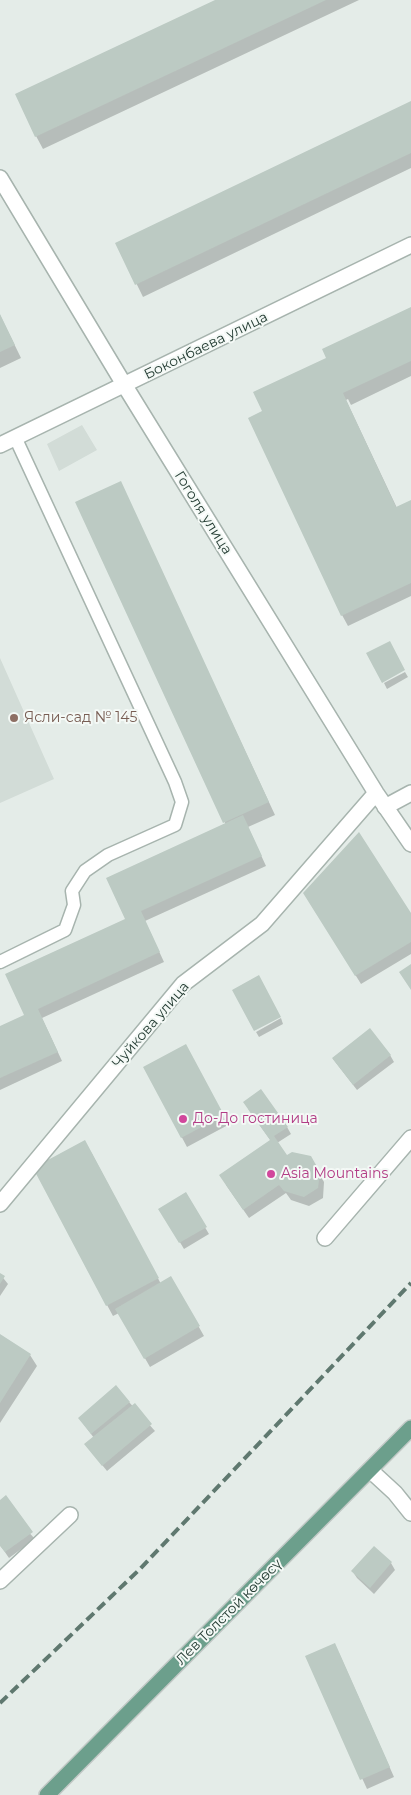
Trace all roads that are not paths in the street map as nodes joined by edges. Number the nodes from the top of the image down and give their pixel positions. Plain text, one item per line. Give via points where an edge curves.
1 (0, 178) edge
2 (411, 245) edge
3 (125, 386) junction
4 (15, 438) junction
5 (0, 445) edge
6 (376, 793) junction
7 (411, 793) edge
8 (385, 807) junction
9 (411, 844) edge
10 (0, 962) edge
11 (411, 1138) edge
12 (0, 1204) edge
13 (325, 1238) dead end
14 (411, 1428) edge
15 (370, 1470) junction
16 (411, 1513) edge
17 (70, 1515) dead end
18 (0, 1581) edge
19 (47, 1795) edge

1 - 3 street, Гоголя улица
2 - 3 street, Боконбаева улица
3 - 4 street, Боконбаева улица
3 - 6 street, Гоголя улица
4 - 5 street, Боконбаева улица
4 - 10 lane via 182,802 175,825 108,855 85,871 72,891 74,905 65,930
6 - 8 street, Гоголя улица
6 - 12 street, Чуйкова улица via 262,924 183,984
7 - 8 street
8 - 9 street, Гоголя улица
11 - 13 street
14 - 15 main road, Лев Толстой көчөсү
15 - 16 street
15 - 19 main road, Лев Толстой көчөсү
17 - 18 street

